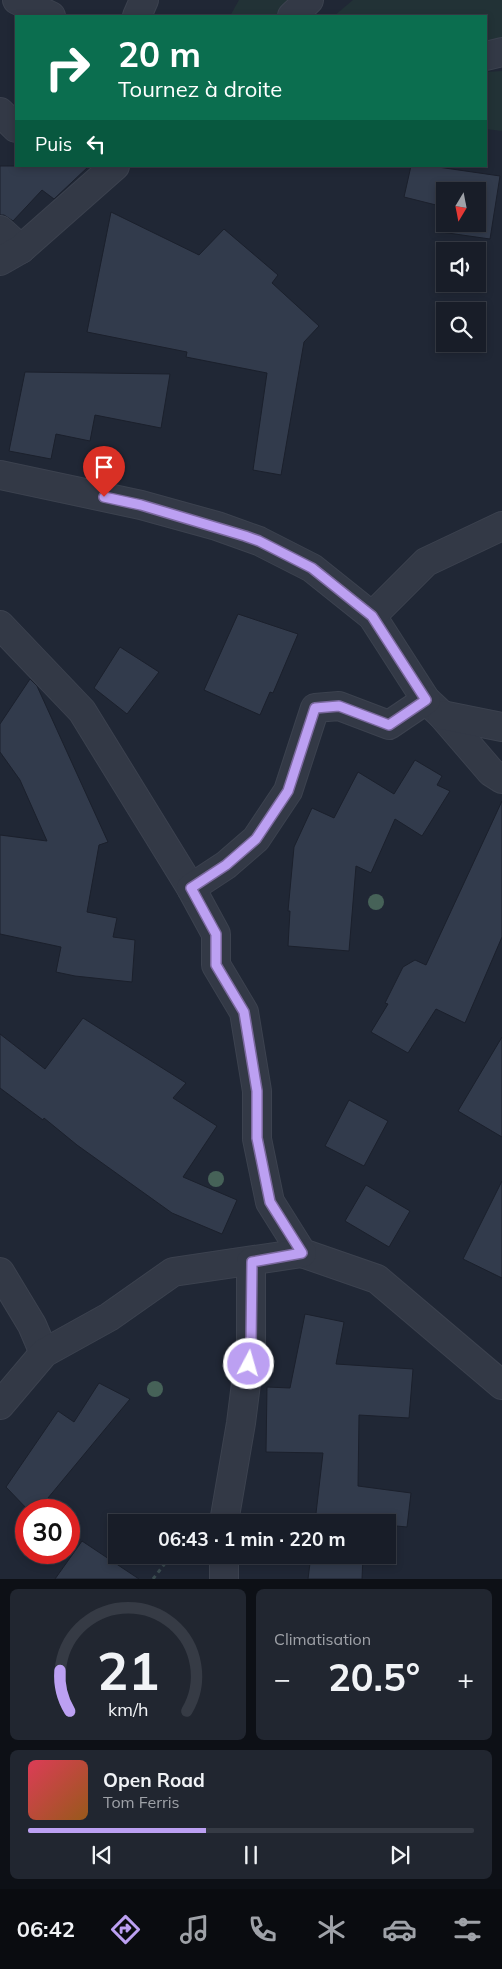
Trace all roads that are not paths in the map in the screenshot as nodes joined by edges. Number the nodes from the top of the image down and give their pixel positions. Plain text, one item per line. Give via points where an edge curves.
1 (17, 0) edge
2 (144, 0) edge
3 (309, 0) edge
4 (49, 15) edge
5 (137, 15) edge
6 (293, 15) edge
7 (502, 52) edge
8 (487, 56) edge
9 (0, 112) edge
10 (15, 127) edge
11 (114, 167) edge
12 (0, 230) edge
13 (10, 255) edge
14 (0, 475) edge
15 (502, 526) edge
16 (372, 616) junction
17 (0, 625) edge
18 (434, 707) junction
19 (502, 727) edge
20 (502, 779) edge
21 (191, 888) junction
22 (302, 1253) junction
23 (252, 1262) junction
24 (0, 1272) edge
25 (44, 1354) junction
26 (502, 1385) edge
27 (0, 1405) edge
28 (225, 1514) edge
29 (224, 1564) edge
30 (224, 1579) edge

1 - 4 street
2 - 5 street
3 - 6 street
7 - 8 street
9 - 10 street
11 - 13 street
12 - 13 street
14 - 16 street via 141,505 259,541 312,568
15 - 16 street via 426,562
16 - 18 street
17 - 21 street via 82,711
18 - 19 street
18 - 20 street via 491,772
18 - 21 street via 389,725 339,706 315,708 288,791 256,839 226,865
21 - 22 street via 216,934 216,965 244,1012 257,1091 257,1138 270,1202
22 - 23 street
22 - 26 street via 377,1279
23 - 25 street via 173,1272 109,1317
23 - 28 street via 251,1344
24 - 25 street via 32,1324
25 - 27 street
29 - 30 street

